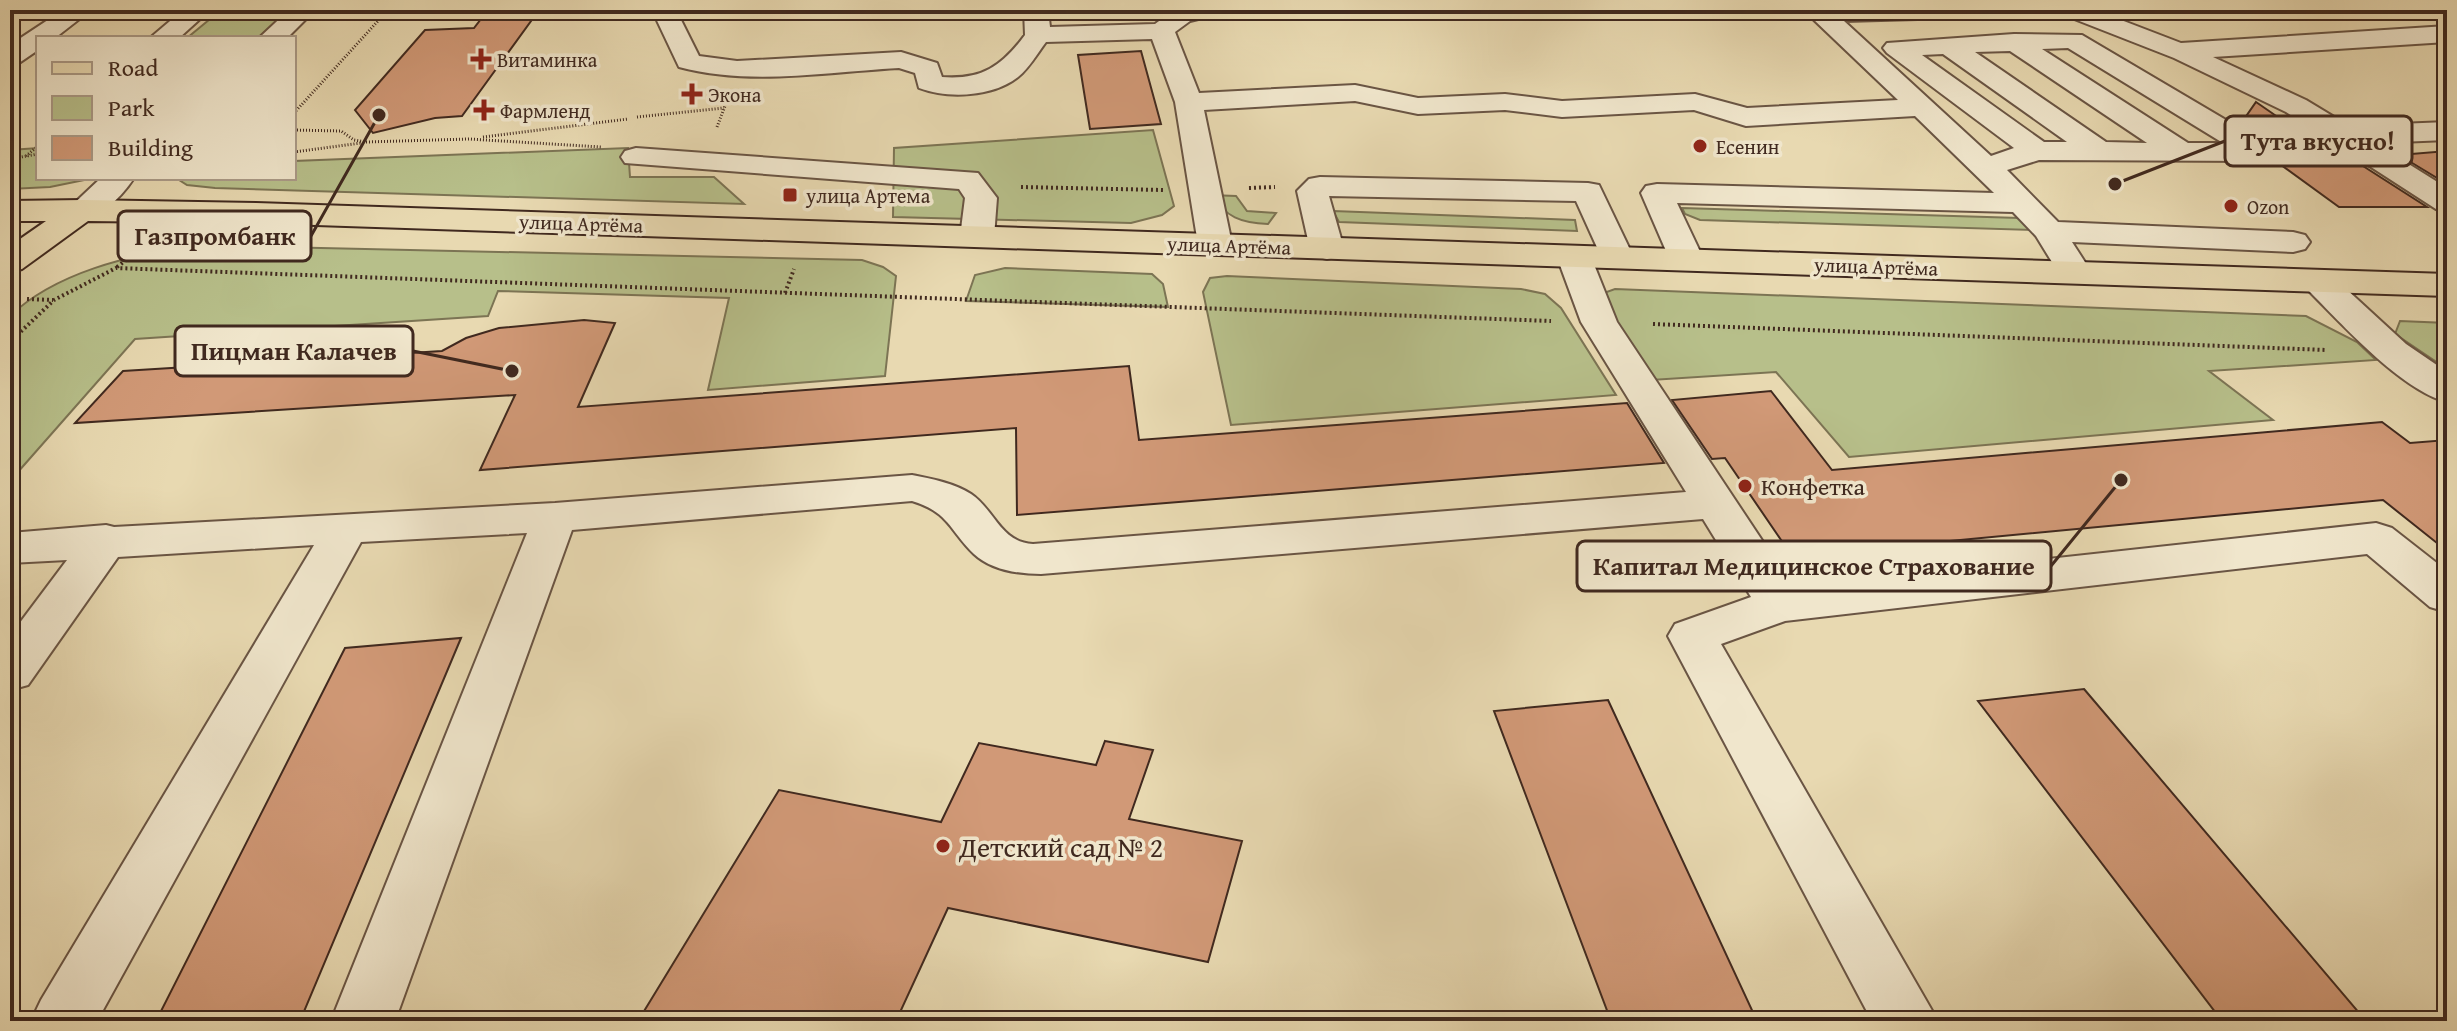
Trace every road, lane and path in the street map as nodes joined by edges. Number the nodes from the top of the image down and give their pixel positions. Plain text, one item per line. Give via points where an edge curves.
1 (79, 10) edge
2 (198, 10) edge
3 (303, 10) edge
4 (388, 10) edge
5 (664, 10) edge
6 (1206, 10) edge
7 (1991, 10) edge
8 (2073, 10) edge
9 (1885, 11) edge
10 (1037, 23) edge
11 (1162, 31) junction
12 (2447, 34) edge
13 (41, 36) edge
14 (166, 36) edge
15 (274, 36) edge
16 (36, 39) edge
17 (2014, 42) junction
18 (1949, 46) junction
19 (2178, 51) junction
20 (10, 57) edge
21 (737, 69) junction
22 (1189, 102) junction
23 (1922, 107) junction
24 (724, 108) junction
25 (296, 111) edge
26 (296, 130) edge
27 (2447, 131) edge
28 (2343, 135) junction
29 (469, 139) junction
30 (366, 142) junction
31 (36, 148) edge
32 (2037, 151) junction
33 (2099, 151) junction
34 (2180, 151) junction
35 (296, 152) edge
36 (622, 152) joint
37 (36, 154) edge
38 (26, 156) junction
39 (10, 159) edge
40 (705, 162) junction
41 (1986, 167) junction
42 (117, 180) edge
43 (1320, 186) junction
44 (978, 187) junction
45 (1205, 189) junction
46 (2447, 202) edge
47 (2021, 203) junction
48 (83, 210) junction
49 (10, 211) edge
50 (2049, 231) junction
51 (977, 237) junction
52 (2293, 242) dead end
53 (1215, 244) junction
54 (1327, 249) junction
55 (139, 250) dead end
56 (799, 257) dead end
57 (1574, 257) junction
58 (1617, 258) junction
59 (1687, 260) junction
60 (10, 262) edge
61 (116, 268) junction
62 (2075, 273) junction
63 (2320, 283) junction
64 (2447, 285) edge
65 (784, 293) junction
66 (25, 299) dead end
67 (54, 300) junction
68 (1599, 322) junction
69 (10, 342) edge
70 (2393, 352) junction
71 (2447, 390) edge
72 (1715, 504) junction
73 (555, 517) junction
74 (347, 528) junction
75 (106, 540) junction
76 (10, 548) edge
77 (2447, 596) edge
78 (1780, 605) junction
79 (10, 672) edge
80 (63, 1021) edge
81 (363, 1021) edge
82 (1906, 1021) edge

1 - 13 street
2 - 14 street
3 - 15 street
4 - 25 path
5 - 21 street via 688,61
6 - 11 street via 1170,20
7 - 9 street
8 - 19 street
9 - 23 street via 1822,14
10 - 11 street
10 - 21 street via 1013,70 982,85 935,85 929,82 928,69 901,60
11 - 22 street
12 - 19 street
16 - 20 street
17 - 18 street
17 - 34 street
17 - 34 street via 2073,40 2259,152
18 - 32 street via 1896,48
18 - 33 street
19 - 28 street via 2296,106
21 - 24 path
22 - 23 street via 1355,93 1418,106 1505,102 1562,109 1695,102 1746,117
22 - 45 street
23 - 41 street
24 - 29 path
24 - 40 path
26 - 30 path via 341,131
27 - 28 street
28 - 46 street
29 - 30 path
29 - 36 path
30 - 35 path
31 - 38 path
32 - 33 street
32 - 41 street
33 - 34 street
36 - 40 street
37 - 38 path
38 - 39 path
40 - 44 street via 949,177
41 - 47 street
42 - 48 street
43 - 45 path
43 - 54 street via 1313,198
43 - 58 street via 1588,192
44 - 45 path
44 - 51 street via 983,199
45 - 53 street
47 - 50 street
47 - 59 street via 1657,193
48 - 49 main road, улица Артёма
48 - 51 main road, улица Артёма
48 - 60 main road
50 - 52 street
50 - 62 street
51 - 53 main road, улица Артёма
53 - 54 main road, улица Артёма
54 - 57 main road, улица Артёма
55 - 61 path
56 - 65 path
57 - 58 main road, улица Артёма
57 - 68 street
58 - 59 main road, улица Артёма
59 - 62 main road, улица Артёма
61 - 65 path
61 - 67 path
62 - 63 main road, улица Артёма
63 - 64 main road, улица Артёма
63 - 70 street
65 - 68 path
66 - 67 path
67 - 69 path
68 - 70 path
68 - 72 street
70 - 71 street
72 - 73 street via 1065,558 1004,553 944,496 912,488
72 - 78 street
73 - 74 street
73 - 81 street
74 - 75 street
74 - 80 street
75 - 76 street
75 - 79 street
77 - 78 street via 2376,538
78 - 82 street via 1692,636

